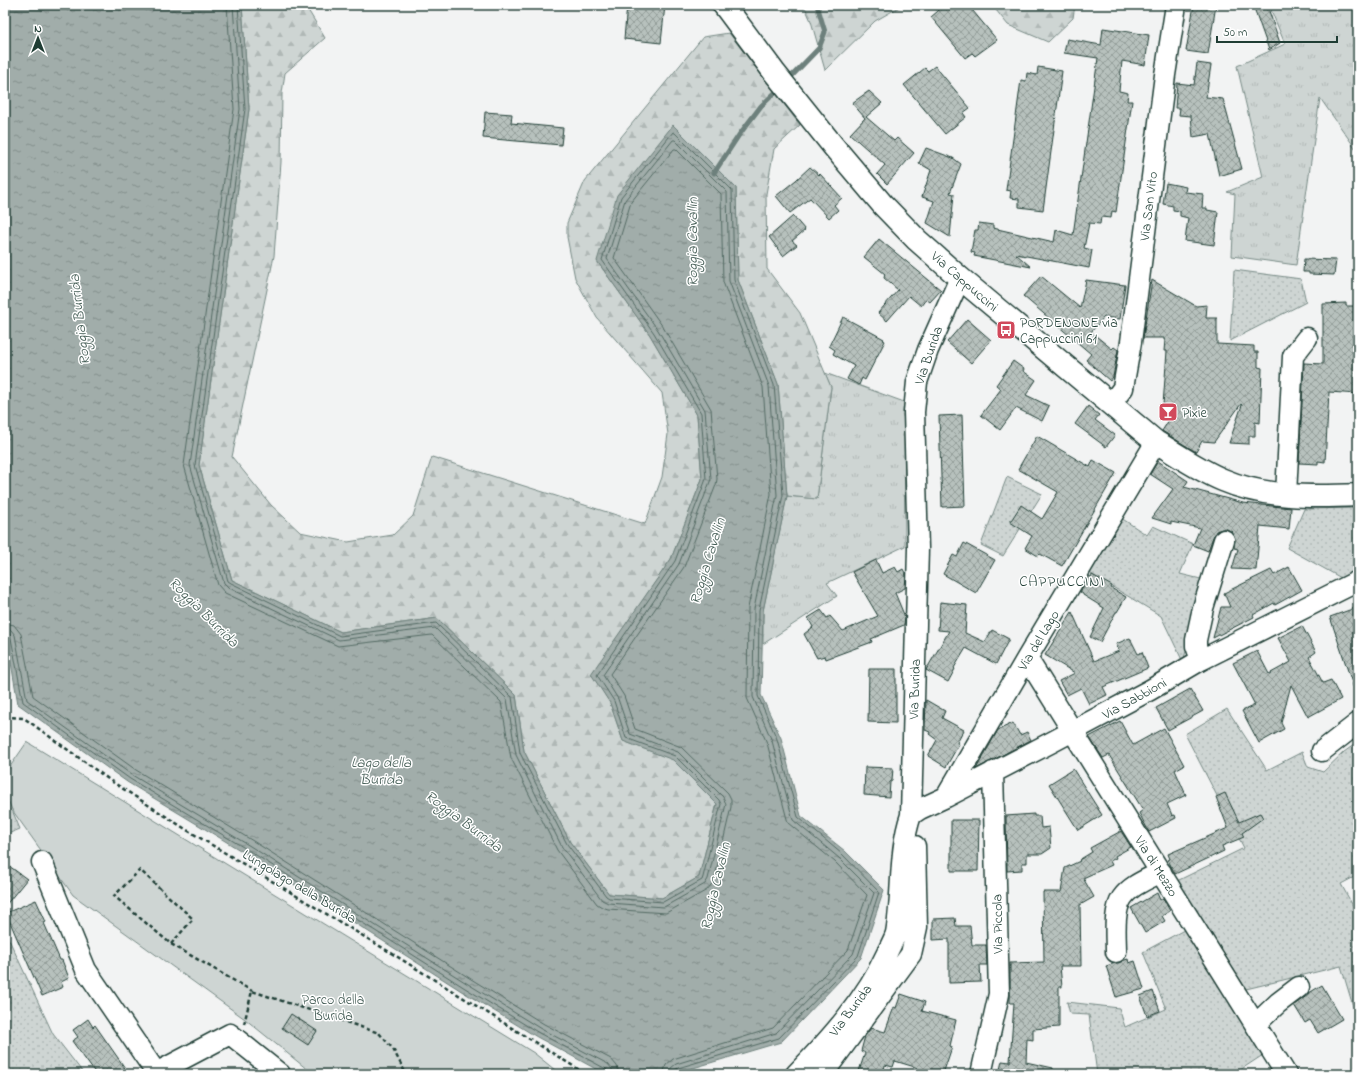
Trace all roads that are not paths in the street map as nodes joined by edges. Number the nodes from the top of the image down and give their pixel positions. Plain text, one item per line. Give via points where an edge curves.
1 (724, 5) edge
2 (1176, 5) edge
3 (960, 278) junction
4 (1307, 338) dead end
5 (1111, 404) junction
6 (1156, 442) junction
7 (1286, 495) junction
8 (1358, 495) edge
9 (1224, 540) dead end
10 (1358, 580) edge
11 (1027, 658) junction
12 (1201, 660) junction
13 (1358, 723) edge
14 (1073, 731) junction
15 (1322, 751) dead end
16 (993, 772) junction
17 (946, 797) junction
18 (911, 815) junction
19 (42, 862) dead end
20 (1160, 872) junction
21 (1116, 952) dead end
22 (1299, 987) dead end
23 (1256, 1024) junction
24 (156, 1073) edge
25 (280, 1074) edge
26 (796, 1074) edge
27 (823, 1074) edge
28 (981, 1074) edge
29 (1286, 1074) edge

1 - 3 main road, Via Cappuccini via 774,72 874,196 917,240
2 - 5 street, Via San Vito via 1131,342 1123,388
3 - 5 main road, Via Cappuccini
3 - 18 street, Via Burida via 928,350 917,382 914,412 918,548
4 - 7 street via 1292,356
5 - 6 main road, Via Cappuccini
6 - 7 main road, Via Cappuccini via 1223,480 1261,492
6 - 11 street, Via del Lago
7 - 8 main road, Via Cappuccini
9 - 12 street via 1196,640
10 - 12 street, Via Sabbioni
11 - 14 street, Via di Mezzo
11 - 17 street, Via del Lago
12 - 14 street, Via Sabbioni
13 - 15 street
14 - 16 street, Via Sabbioni
14 - 20 street, Via di Mezzo
16 - 17 street, Via Sabbioni
16 - 28 street, Via Piccola via 999,994
17 - 18 street, Via Sabbioni
18 - 26 street, Via Burida via 906,833 896,934 879,971 858,1003
18 - 27 street via 915,828 917,927 911,954
19 - 24 street via 86,970
20 - 21 street via 1134,886 1122,898 1116,916
20 - 23 street, Via di Mezzo
22 - 23 street
23 - 29 street, Via di Mezzo
24 - 25 street via 230,1034

